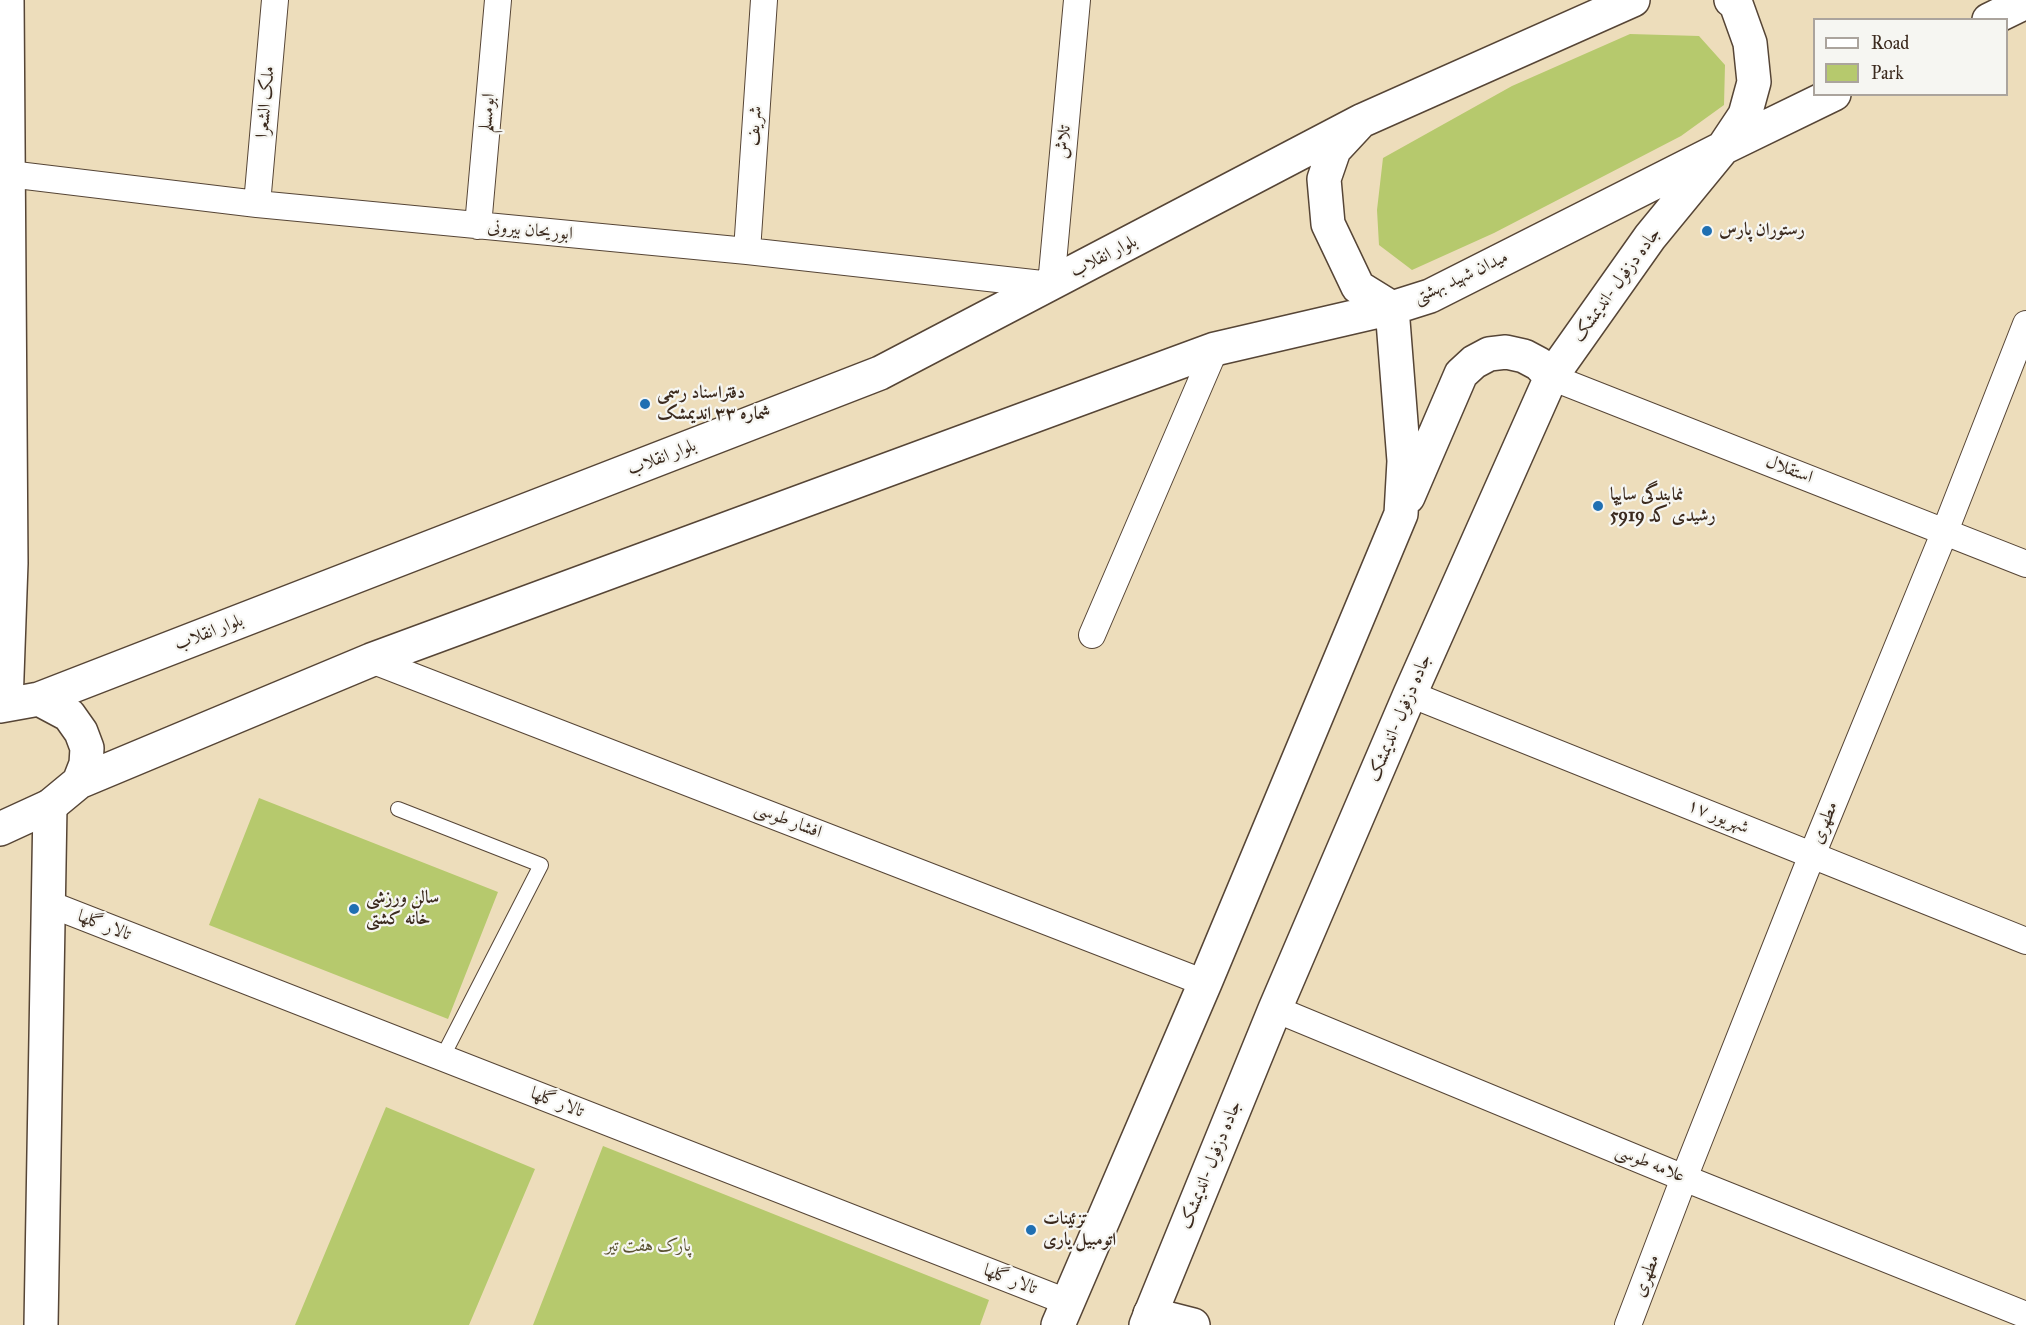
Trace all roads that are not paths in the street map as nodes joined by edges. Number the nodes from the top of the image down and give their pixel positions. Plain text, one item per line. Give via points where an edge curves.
1 (7, 0) edge
2 (275, 0) edge
3 (498, 0) edge
4 (764, 0) edge
5 (1077, 0) edge
6 (1630, 0) edge
7 (1731, 0) edge
8 (2026, 2) edge
9 (1993, 18) edge
10 (1830, 96) edge
11 (1361, 121) junction
12 (1723, 148) junction
13 (9, 174) junction
14 (256, 204) junction
15 (478, 226) junction
16 (747, 251) junction
17 (1051, 285) junction
18 (1392, 308) junction
19 (2026, 324) edge
20 (1215, 349) junction
21 (1551, 377) junction
22 (1401, 514) junction
23 (1945, 531) junction
24 (2026, 564) edge
25 (1092, 635) dead end
26 (371, 660) junction
27 (1410, 694) junction
28 (39, 699) junction
29 (3, 705) edge
30 (79, 782) junction
31 (50, 806) junction
32 (398, 809) dead end
33 (0, 829) edge
34 (1812, 855) junction
35 (47, 903) junction
36 (2026, 941) edge
37 (1205, 983) junction
38 (1275, 1009) junction
39 (442, 1058) junction
40 (1684, 1178) junction
41 (1063, 1313) edge
42 (2026, 1315) edge
43 (1148, 1320) edge
44 (41, 1325) edge
45 (1193, 1325) edge
46 (1628, 1325) edge

1 - 13 main road
2 - 14 street, ملک الشعرا
3 - 15 street, ابومسلم
4 - 16 street, شریف
5 - 17 street, تلاش
6 - 11 main road, میدان شهید بهشتی
7 - 12 main road, میدان شهید بهشتی via 1737,4 1750,43 1754,82 1745,115
8 - 9 main road
10 - 12 main road
11 - 17 main road, بلوار انقلاب
11 - 18 main road, میدان شهید بهشتی via 1334,150 1324,179 1328,224 1358,287
12 - 18 main road, میدان شهید بهشتی via 1430,296
12 - 21 main road, جاده دزفول -اندیمشک via 1650,237
13 - 14 street, ابوریحان بیرونی
13 - 29 main road via 11,563
14 - 15 street, ابوریحان بیرونی
15 - 16 street, ابوریحان بیرونی
16 - 17 street, ابوریحان بیرونی
17 - 28 main road, بلوار انقلاب via 880,373
18 - 20 main road
18 - 22 main road via 1404,461
19 - 23 street, مطهری
20 - 25 street
20 - 26 main road
21 - 22 main road via 1539,364 1506,352 1489,354 1474,362 1461,374
21 - 23 street, استقلال
21 - 27 main road, جاده دزفول -اندیمشک
22 - 37 main road
23 - 24 street, استقلال
23 - 34 street, مطهری
26 - 30 main road
26 - 37 street, افشار طوسی
27 - 34 street, ۱۷ شهریور
27 - 38 main road, جاده دزفول -اندیمشک
28 - 29 main road, بلوار انقلاب
28 - 30 main road via 69,715 81,732 87,748
30 - 31 main road
31 - 33 main road
31 - 35 main road
32 - 39 lane via 541,865
34 - 36 street, ۱۷ شهریور
34 - 40 street, مطهری
35 - 39 street, تالار گلها
35 - 44 main road
37 - 41 main road
38 - 40 street, علامه طوسی
38 - 43 main road, جاده دزفول -اندیمشک
39 - 41 street, تالار گلها
40 - 42 street, علامه طوسی
40 - 46 street, مطهری
43 - 45 main road

